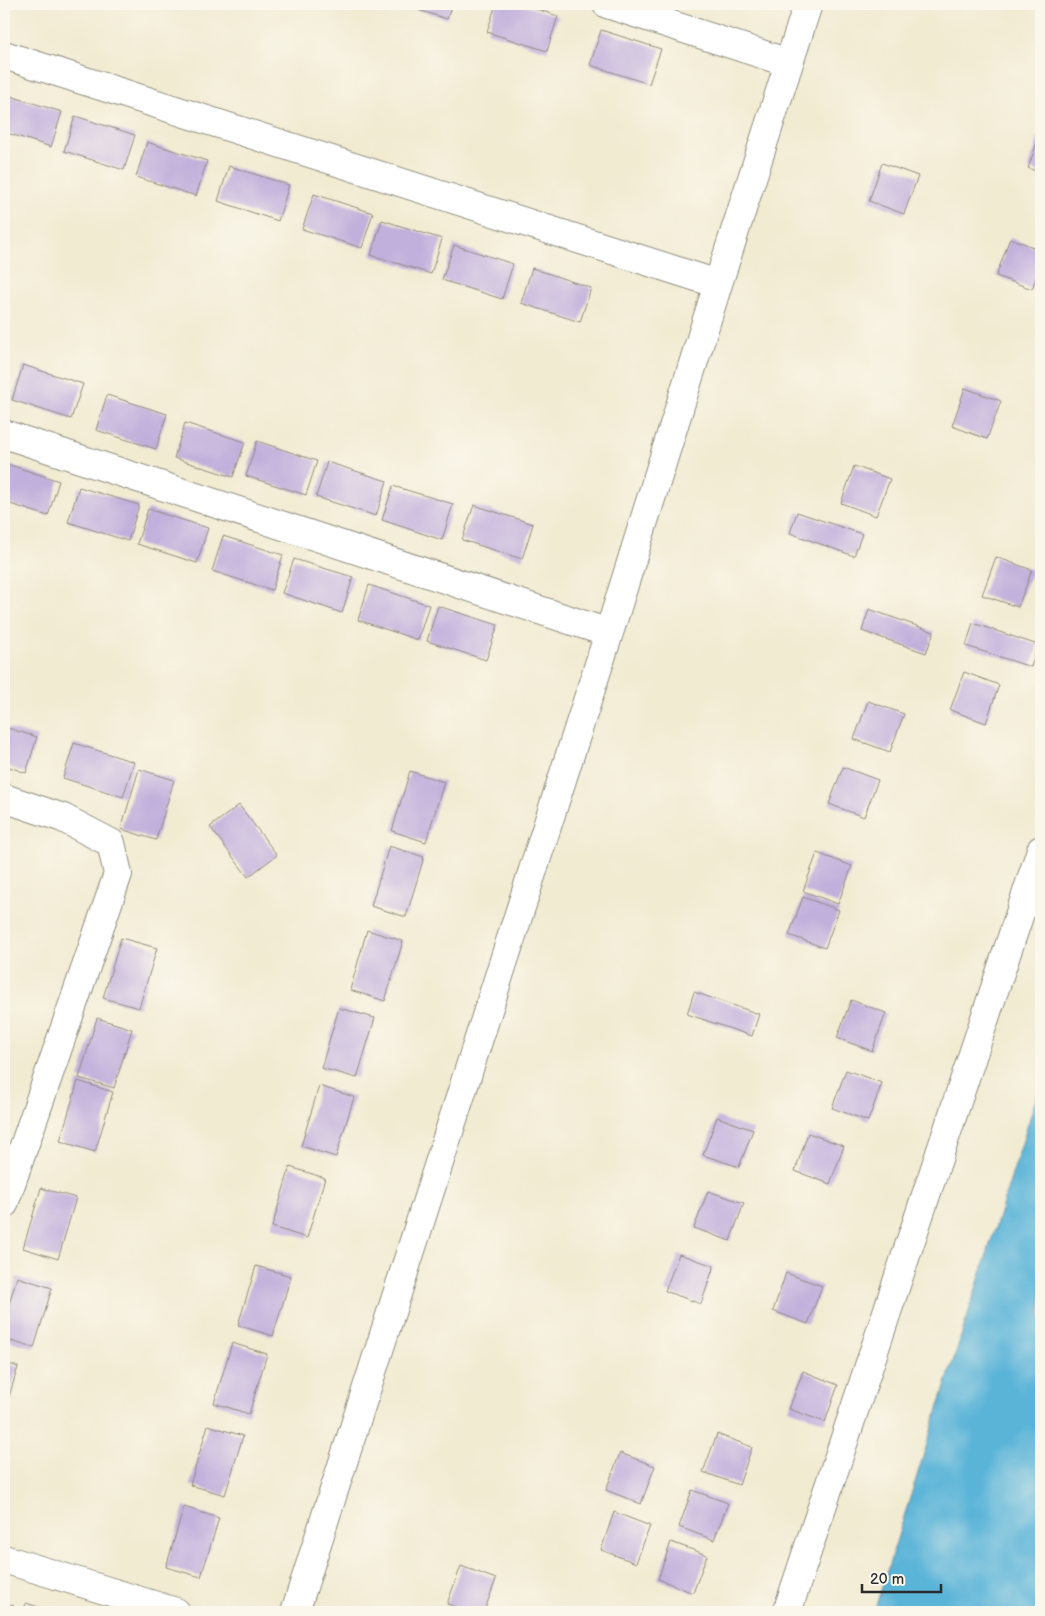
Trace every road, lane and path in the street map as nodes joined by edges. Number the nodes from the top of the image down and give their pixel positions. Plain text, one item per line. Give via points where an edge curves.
1 (607, 4) edge
2 (808, 4) edge
3 (4, 55) edge
4 (789, 63) junction
5 (718, 284) junction
6 (4, 434) edge
7 (609, 633) junction
8 (4, 798) edge
9 (1041, 850) edge
10 (9, 1171) edge
11 (4, 1204) edge
12 (4, 1559) edge
13 (176, 1612) edge
14 (295, 1612) edge
15 (787, 1612) edge

1 - 4 street
2 - 4 street
3 - 5 street
4 - 5 street
5 - 7 street
6 - 7 street
7 - 14 street
8 - 10 street via 63,818 111,843 118,874
9 - 15 street
10 - 11 street
12 - 13 street

